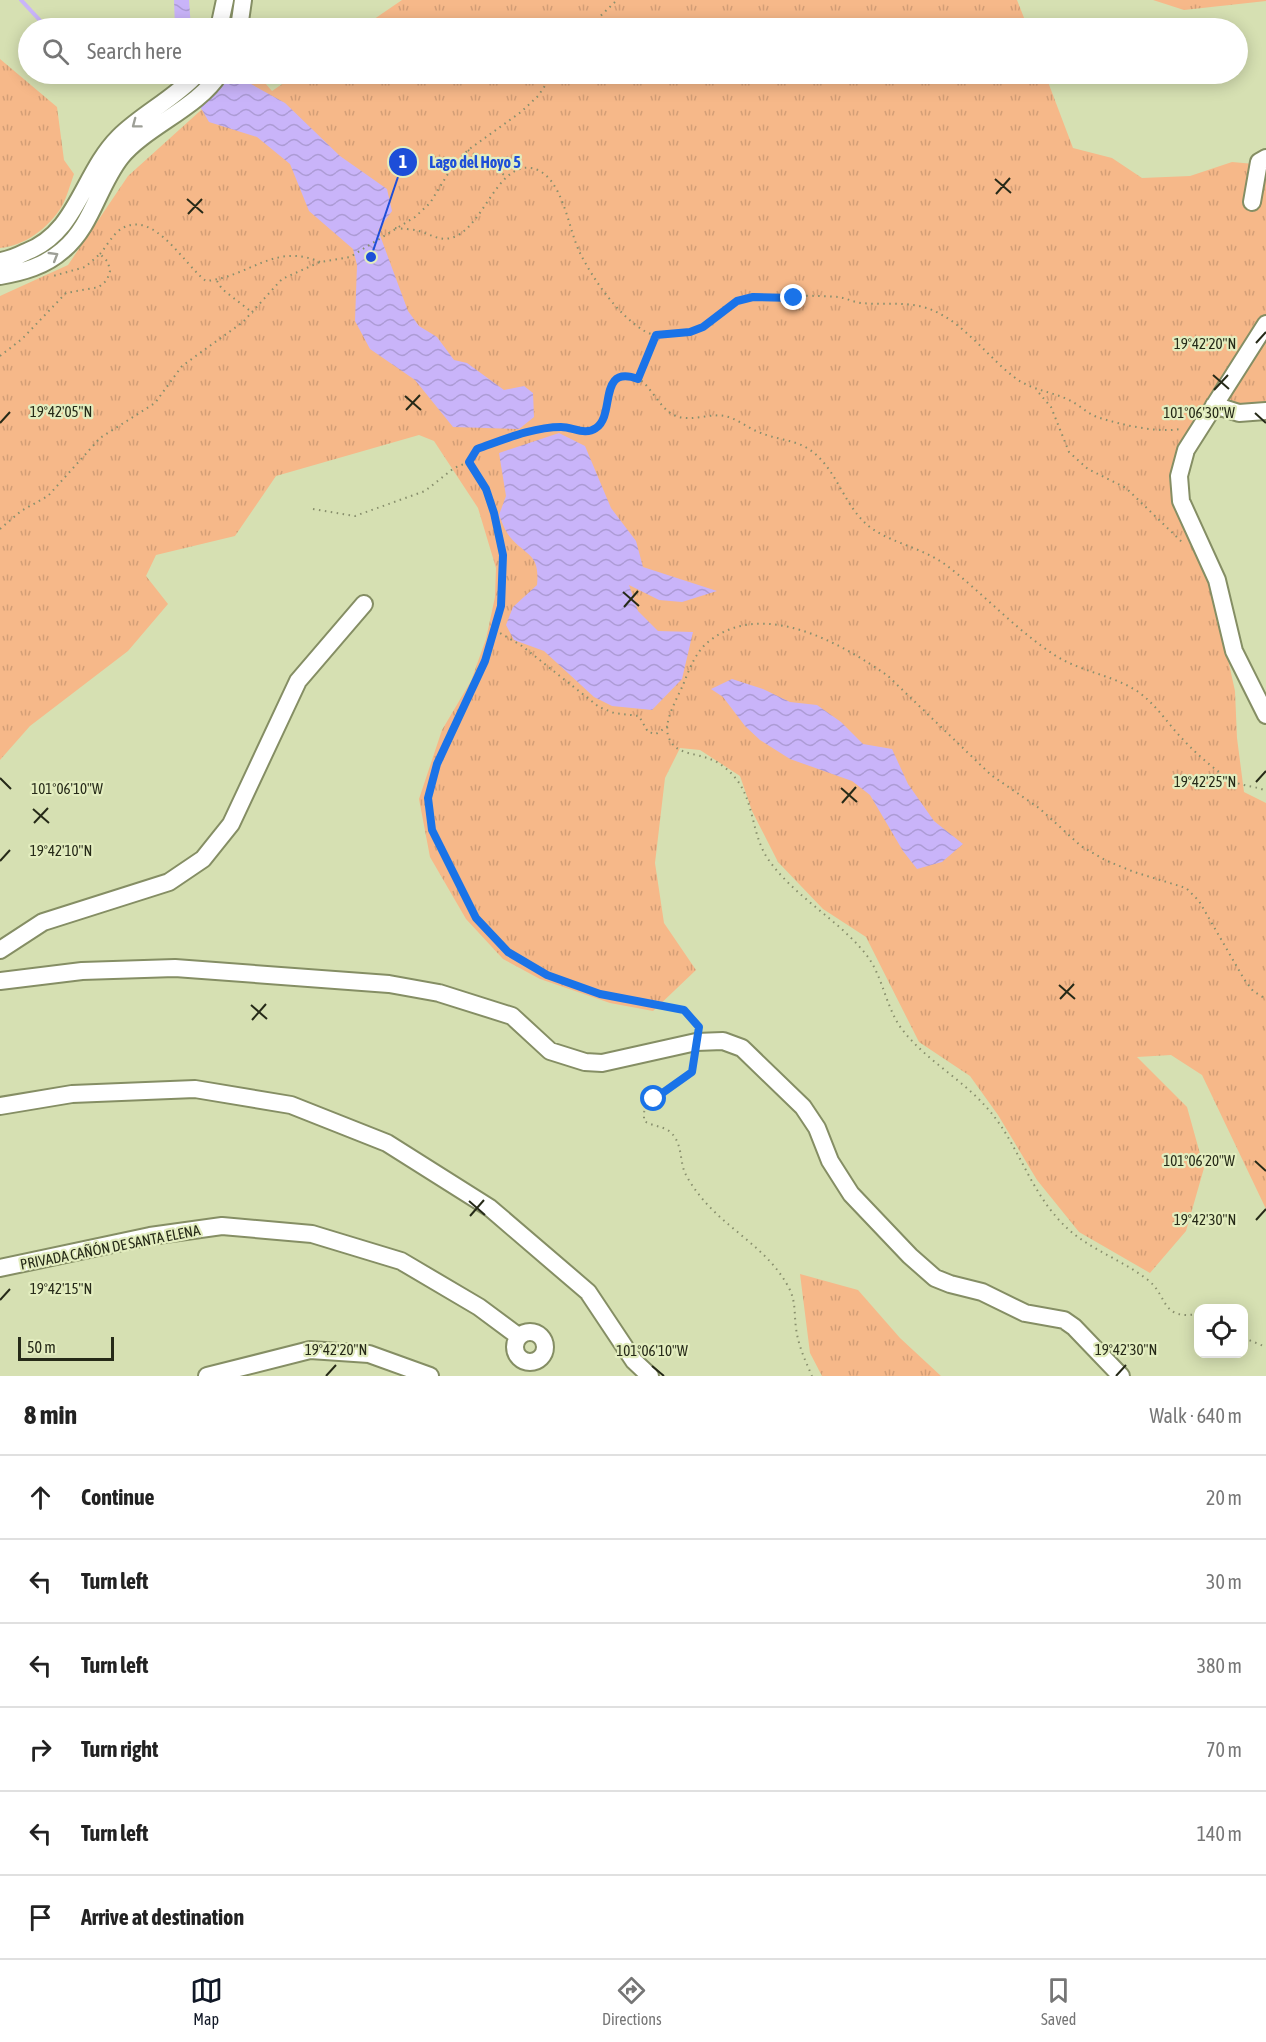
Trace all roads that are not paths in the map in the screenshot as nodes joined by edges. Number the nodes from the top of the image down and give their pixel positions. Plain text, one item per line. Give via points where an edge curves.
1 (225, 0) edge
2 (243, 0) edge
3 (221, 18) edge
4 (240, 18) edge
5 (191, 84) edge
6 (203, 84) edge
7 (186, 95) junction
8 (1266, 158) edge
9 (1252, 201) dead end
10 (0, 261) edge
11 (0, 276) edge
12 (1266, 324) edge
13 (1214, 405) junction
14 (1266, 411) edge
15 (364, 604) dead end
16 (1266, 715) edge
17 (0, 950) edge
18 (0, 981) edge
19 (0, 1106) edge
20 (0, 1268) edge
21 (518, 1336) dead end
22 (207, 1376) edge
23 (430, 1376) edge
24 (650, 1376) edge
25 (1121, 1376) edge

1 - 3 street
2 - 4 street
5 - 7 street
6 - 7 street
7 -> 10 street via 120,136 100,158 78,205 51,239
11 -> 7 street via 30,271 63,251 85,225 102,186 122,156
8 - 9 street via 1259,162
12 - 13 street
13 - 14 street via 1239,413
13 - 16 street via 1184,459 1179,476 1181,501 1217,580 1234,651
15 - 17 street via 298,681 231,824 202,859 169,882 43,922
18 - 25 street via 82,971 175,968 389,984 440,993 512,1016 550,1051 585,1062 602,1063 696,1042 723,1041 742,1048 803,1107 851,1194 935,1278 982,1292 1025,1312 1064,1320
19 - 24 street via 72,1094 195,1089 291,1105 387,1143 490,1208 588,1292 634,1361
20 - 21 street, PRIVADA CAÑÓN DE SANTA ELENA via 150,1236 222,1226 312,1234 401,1261 479,1307
22 - 23 street via 310,1350 369,1354

